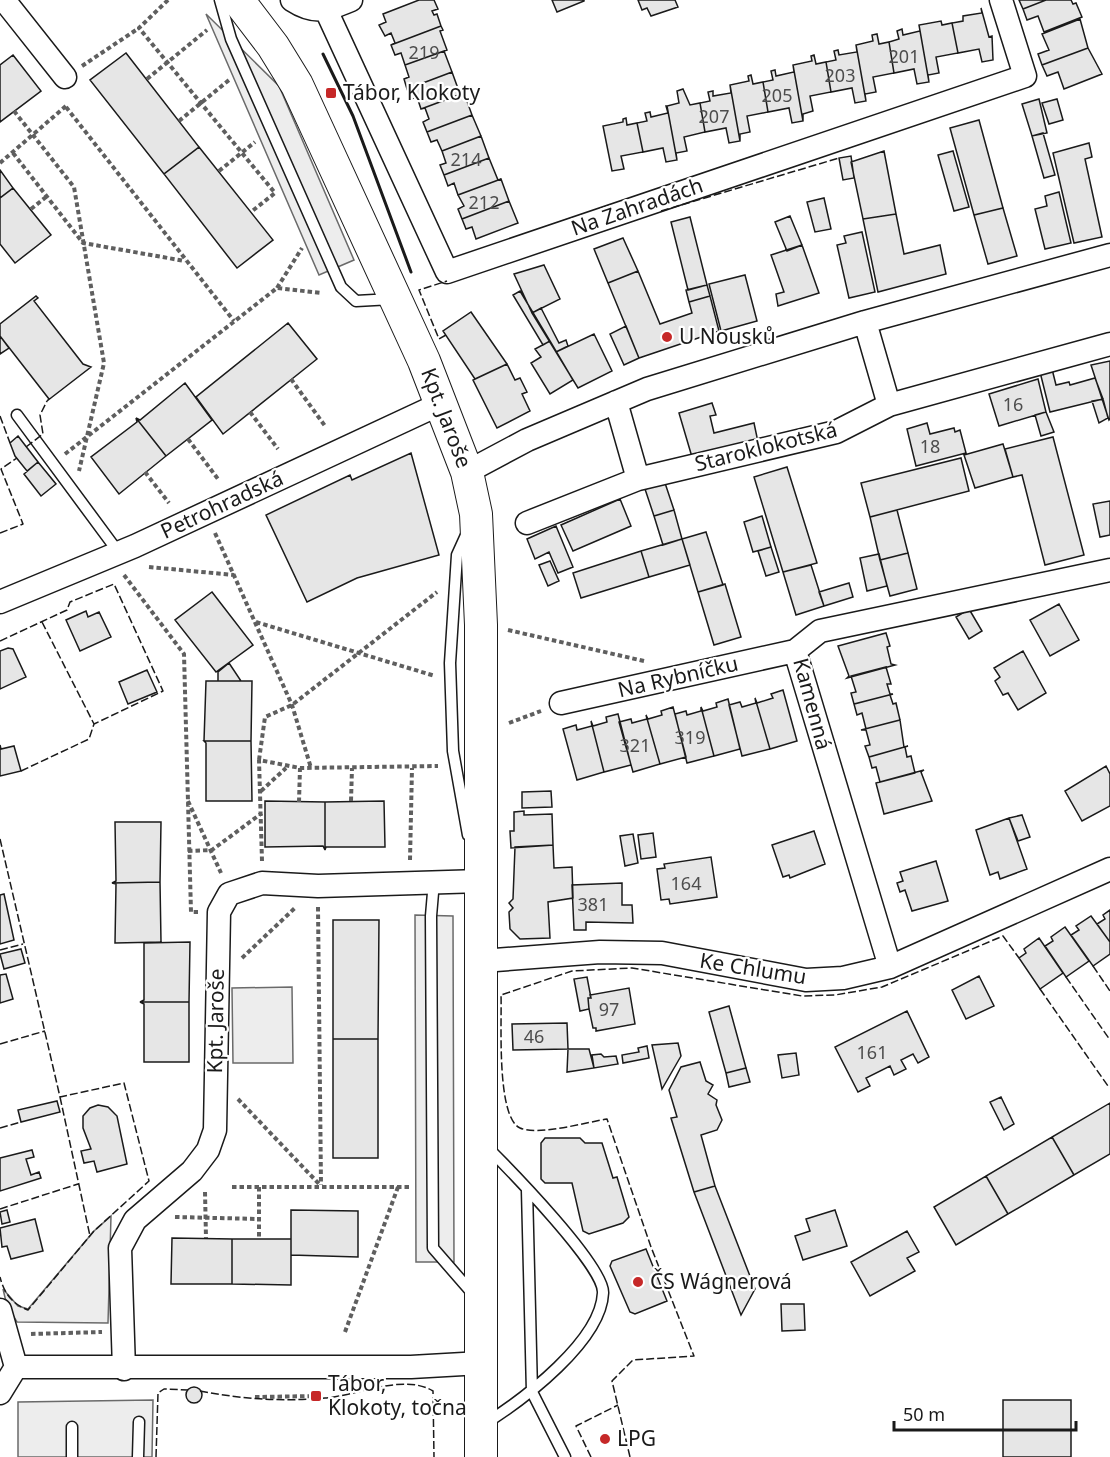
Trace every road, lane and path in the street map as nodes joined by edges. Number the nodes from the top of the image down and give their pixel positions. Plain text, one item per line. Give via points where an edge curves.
1 (4, 0) edge
2 (168, 0) edge
3 (220, 0) edge
4 (238, 0) edge
5 (292, 0) edge
6 (351, 0) edge
7 (1001, 0) edge
8 (326, 10) junction
9 (139, 28) junction
10 (207, 30) dead end
11 (167, 62) junction
12 (65, 77) junction
13 (147, 79) dead end
14 (228, 80) dead end
15 (200, 103) junction
16 (66, 107) junction
17 (14, 111) dead end
18 (179, 121) dead end
19 (31, 134) junction
20 (255, 142) dead end
21 (13, 153) junction
22 (241, 153) junction
23 (0, 164) edge
24 (219, 171) dead end
25 (46, 197) junction
26 (30, 209) dead end
27 (251, 212) dead end
28 (83, 243) junction
29 (302, 248) dead end
30 (1110, 255) edge
31 (186, 261) junction
32 (277, 288) junction
33 (321, 293) dead end
34 (394, 299) junction
35 (234, 321) junction
36 (865, 322) junction
37 (1110, 344) edge
38 (291, 379) dead end
39 (616, 402) junction
40 (442, 403) junction
41 (889, 405) junction
42 (250, 412) dead end
43 (17, 415) dead end
44 (325, 426) dead end
45 (86, 436) junction
46 (188, 439) dead end
47 (278, 449) dead end
48 (54, 463) junction
49 (146, 472) dead end
50 (467, 472) junction
51 (218, 478) dead end
52 (638, 479) junction
53 (74, 491) junction
54 (170, 503) dead end
55 (476, 514) junction
56 (527, 523) dead end
57 (213, 528) dead end
58 (120, 562) junction
59 (148, 567) dead end
60 (1110, 570) edge
61 (235, 575) junction
62 (441, 589) dead end
63 (0, 602) edge
64 (255, 621) junction
65 (481, 625) junction
66 (360, 651) junction
67 (795, 651) junction
68 (680, 677) junction
69 (445, 679) dead end
70 (561, 703) joint
71 (292, 705) junction
72 (481, 734) junction
73 (259, 760) junction
74 (448, 766) dead end
75 (287, 767) junction
76 (300, 768) junction
77 (311, 768) junction
78 (352, 768) junction
79 (412, 768) junction
80 (260, 792) junction
81 (187, 797) junction
82 (351, 801) dead end
83 (299, 802) dead end
84 (262, 812) junction
85 (212, 850) junction
86 (188, 851) junction
87 (410, 864) dead end
88 (1110, 869) edge
89 (434, 880) junction
90 (482, 881) junction
91 (262, 883) junction
92 (318, 886) junction
93 (224, 903) junction
94 (482, 961) junction
95 (890, 967) junction
96 (217, 982) junction
97 (241, 1102) dead end
98 (481, 1141) junction
99 (321, 1185) junction
100 (409, 1186) dead end
101 (232, 1187) dead end
102 (259, 1187) junction
103 (398, 1187) junction
104 (205, 1188) dead end
105 (527, 1190) junction
106 (173, 1216) dead end
107 (205, 1218) junction
108 (259, 1220) junction
109 (206, 1239) dead end
110 (259, 1239) dead end
111 (482, 1304) junction
112 (0, 1310) edge
113 (113, 1332) dead end
114 (345, 1332) dead end
115 (26, 1334) dead end
116 (481, 1363) junction
117 (16, 1367) junction
118 (124, 1369) junction
119 (532, 1392) junction
120 (0, 1393) edge
121 (322, 1396) dead end
122 (255, 1397) dead end
123 (140, 1422) dead end
124 (72, 1427) dead end
125 (481, 1442) edge
126 (72, 1457) edge
127 (138, 1457) edge
128 (565, 1457) edge

1 - 12 street
2 - 9 path
3 - 34 lane via 231,39 340,287 356,301
4 - 34 street, Kpt. Jaroše via 297,85
5 - 8 street via 306,10
6 - 8 street
7 - 8 street, Na Zahradách via 1025,76 447,272
9 - 11 path
9 - 12 path
10 - 11 path
11 - 13 path
11 - 15 path
12 - 16 path
14 - 15 path
15 - 18 path
15 - 22 path
16 - 19 path
16 - 31 path
17 - 19 path
19 - 21 path
19 - 28 path via 74,187
20 - 22 path
21 - 23 path
21 - 25 path
22 - 24 path
22 - 27 path via 275,193
25 - 26 path
25 - 28 path
28 - 31 path
28 - 45 path via 104,363
29 - 32 path
30 - 36 street
31 - 35 path
32 - 33 path
32 - 35 path
34 - 40 street, Kpt. Jaroše
35 - 45 path
36 - 39 street via 646,389
36 - 41 street
37 - 41 street, Staroklokotská
38 - 44 path
39 - 50 street via 527,440
39 - 52 street
40 - 50 street, Kpt. Jaroše
40 - 58 street, Petrohradská
41 - 52 street, Staroklokotská via 836,432
42 - 47 path
43 - 48 lane
45 - 48 path
45 - 53 path
46 - 51 path
48 - 53 lane
49 - 54 path
50 - 55 street, Kpt. Jaroše
52 - 56 street, Staroklokotská
53 - 58 lane
55 - 65 street, Kpt. Jaroše
55 - 90 lane via 457,555 450,663 455,768 471,849
57 - 61 path
58 - 63 street, Petrohradská
58 - 81 path via 184,654
59 - 61 path
60 - 67 street, Kamenná via 820,631
61 - 64 path
62 - 66 path
64 - 66 path
64 - 71 path
65 - 68 path via 635,656
65 - 72 street, Kpt. Jaroše
66 - 69 path
66 - 71 path
67 - 68 street, Na Rybníčku
67 - 95 street, Kamenná
68 - 70 street, Na Rybníčku
70 - 72 path
71 - 73 path via 265,717
71 - 77 path
72 - 90 street, Kpt. Jaroše
73 - 75 path
73 - 80 path
74 - 79 path
75 - 76 path
75 - 80 path
76 - 77 path
76 - 83 path
77 - 78 path
78 - 79 path
78 - 82 path
79 - 87 path
80 - 84 path
81 - 85 path
81 - 86 path
84 - 85 path
84 - 91 path
85 - 86 path
85 - 93 path
86 - 93 path via 191,912
88 - 95 street, Ke Chlumu
89 - 90 street
89 - 92 street
89 - 111 lane via 433,1248
90 - 94 street, Kpt. Jaroše
91 - 92 street
91 - 93 street
92 - 96 path
92 - 99 path
93 - 96 street, Kpt. Jaroše
94 - 95 street, Ke Chlumu via 600,952 662,953 806,980 843,978
94 - 98 street, Kpt. Jaroše
96 - 118 street, Kpt. Jaroše via 215,1130 192,1171 126,1232 120,1248
97 - 99 path
98 - 105 lane
98 - 111 street, Kpt. Jaroše
99 - 102 path
99 - 103 path
100 - 103 path
101 - 102 path
102 - 108 path
103 - 114 path
104 - 107 path
105 - 119 lane
105 - 119 lane via 597,1272 603,1293 590,1333
106 - 107 path
107 - 108 path
107 - 109 path
108 - 110 path
111 - 116 street, Kpt. Jaroše
112 - 117 street
113 - 115 path
116 - 118 street
116 - 125 street, Kpt. Jaroše
117 - 118 street
117 - 120 street
119 - 125 lane
119 - 128 lane
121 - 122 path
123 - 127 lane
124 - 126 lane

